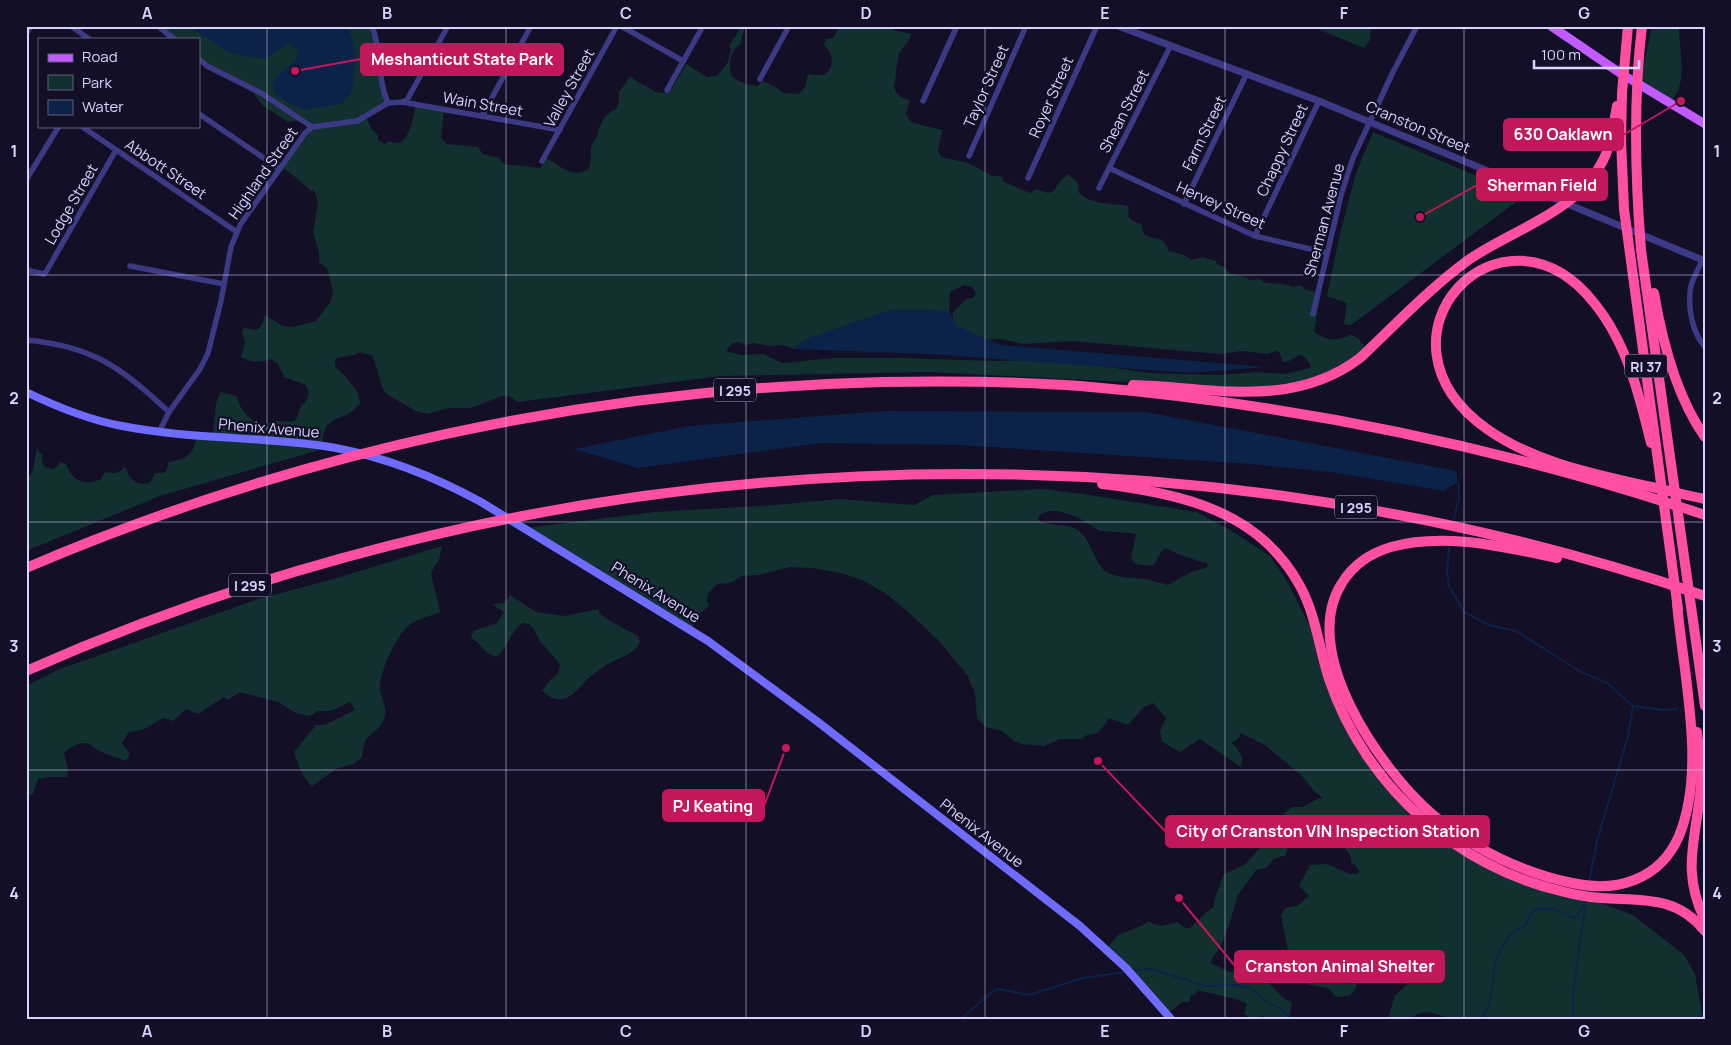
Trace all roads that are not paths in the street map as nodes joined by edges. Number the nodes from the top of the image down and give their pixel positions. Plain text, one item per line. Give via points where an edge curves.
1 (31, 26) edge
2 (71, 26) edge
3 (158, 26) edge
4 (372, 26) edge
5 (448, 26) edge
6 (531, 26) edge
7 (619, 26) edge
8 (703, 26) edge
9 (789, 26) edge
10 (957, 26) edge
11 (1026, 26) edge
12 (1097, 26) edge
13 (1118, 26) edge
14 (1417, 26) edge
15 (1551, 26) edge
16 (1642, 26) edge
17 (1628, 30) edge
18 (26, 34) edge
19 (88, 38) edge
20 (173, 38) edge
21 (1171, 46) junction
22 (200, 60) edge
23 (683, 61) junction
24 (1247, 73) junction
25 (760, 79) dead end
26 (667, 90) dead end
27 (924, 100) dead end
28 (1319, 101) junction
29 (402, 102) junction
30 (388, 103) junction
31 (200, 115) edge
32 (482, 116) junction
33 (1370, 121) junction
34 (1705, 124) edge
35 (312, 127) junction
36 (58, 128) edge
37 (84, 128) edge
38 (560, 130) junction
39 (116, 150) junction
40 (969, 156) dead end
41 (542, 161) dead end
42 (1109, 168) junction
43 (280, 169) junction
44 (1028, 178) dead end
45 (26, 180) edge
46 (1099, 188) dead end
47 (1184, 204) junction
48 (237, 232) junction
49 (1255, 236) junction
50 (1645, 251) junction
51 (1327, 253) junction
52 (1704, 261) edge
53 (130, 266) dead end
54 (26, 270) edge
55 (224, 284) junction
56 (1314, 314) dead end
57 (26, 340) edge
58 (1705, 347) edge
59 (1082, 386) junction
60 (26, 392) edge
61 (169, 412) junction
62 (159, 432) junction
63 (1705, 437) edge
64 (1037, 475) junction
65 (1661, 485) junction
66 (1637, 492) junction
67 (1705, 499) edge
68 (1705, 511) edge
69 (1705, 515) edge
70 (26, 568) edge
71 (1667, 584) junction
72 (1705, 596) edge
73 (1677, 603) junction
74 (1691, 607) junction
75 (1705, 666) edge
76 (26, 671) edge
77 (1705, 706) edge
78 (1578, 890) junction
79 (1602, 892) junction
80 (1705, 920) edge
81 (1705, 932) edge
82 (1171, 1019) edge

1 - 18 street
2 - 19 street
3 - 20 street
4 - 30 street via 382,88
5 - 29 street via 407,100
6 - 32 street
7 - 23 street
7 - 38 street, Valley Street
8 - 23 street
9 - 25 street
10 - 27 street
11 - 40 street, Taylor Street
12 - 44 street, Royer Street
13 - 21 street, Cranston Street
14 - 33 street, Sherman Avenue
15 - 34 main road via 1620,73
16 - 50 highway via 1635,131 1636,186
17 - 59 highway via 1607,153 1595,173 1563,206 1469,260 1446,277 1345,369 1318,382 1285,390
17 - 65 highway, RI 37 via 1622,94 1623,188
21 - 24 street, Cranston Street
21 - 42 street, Shean Street
22 - 35 street via 261,93
23 - 26 street
24 - 28 street, Cranston Street
24 - 47 street, Farm Street
28 - 33 street, Cranston Street
28 - 49 street, Chappy Street
29 - 30 street, Highland Street
29 - 32 street, Wain Street
30 - 35 street, Highland Street via 357,121
31 - 43 street
32 - 38 street, Wain Street
33 - 51 street, Sherman Avenue via 1348,173
33 - 52 street, Cranston Street
35 - 43 street, Highland Street
36 - 45 street
37 - 39 street, Abbott Street
38 - 41 street, Valley Street
39 - 48 street, Abbott Street
39 - 54 street, Lodge Street via 47,270 44,274
42 - 46 street, Shean Street
42 - 47 street, Hervey Street
43 - 48 street, Highland Street
47 - 49 street, Hervey Street
48 - 55 street, Highland Street
49 - 51 street, Hervey Street
50 - 63 highway via 1671,362 1688,409
50 - 74 highway, RI 37
51 - 56 street, Sherman Avenue
52 - 58 street via 1691,285 1690,304 1697,336
53 - 55 street
55 - 61 street, Highland Street via 214,335 205,361
57 - 61 street via 69,347 98,357 131,378
59 - 66 highway, I 295 via 1235,403 1364,424 1471,447
59 - 70 highway, I 295 via 953,382 806,385 672,396 536,416 410,441 270,479 148,520
60 - 62 main road, Phenix Avenue via 92,419
61 - 62 street, Highland Street
62 - 82 main road, Phenix Avenue via 335,448 380,458 442,482 481,502 708,641 818,722 1080,926 1126,968
64 - 71 highway, I 295 via 1214,487 1364,509 1525,543
64 - 76 highway, I 295 via 910,474 783,480 657,494 506,518 391,544 261,581 118,632
64 - 78 highway via 1166,494 1220,512 1251,529 1280,556 1300,586 1310,607 1342,711 1367,756 1399,796 1436,830 1481,860 1530,882
65 - 67 highway via 1626,357 1607,320 1583,290 1555,269 1524,261 1491,266 1475,273 1459,286 1438,322 1435,341 1437,361 1452,396 1476,420 1509,442 1545,458 1603,476
65 - 73 highway, RI 37
66 - 68 highway
66 - 69 highway, I 295
71 - 72 highway, I 295
71 - 78 highway via 1517,550 1458,542 1421,542 1391,547 1366,558 1344,579 1332,605 1329,638 1341,681 1364,732 1400,782 1443,823 1486,851
73 - 79 highway via 1691,730 1690,782 1683,824 1669,853 1650,871
73 - 80 highway, RI 37 via 1701,763 1691,864 1693,888
74 - 75 highway
74 - 77 highway, RI 37
78 - 79 highway
79 - 81 highway via 1664,903 1687,914

